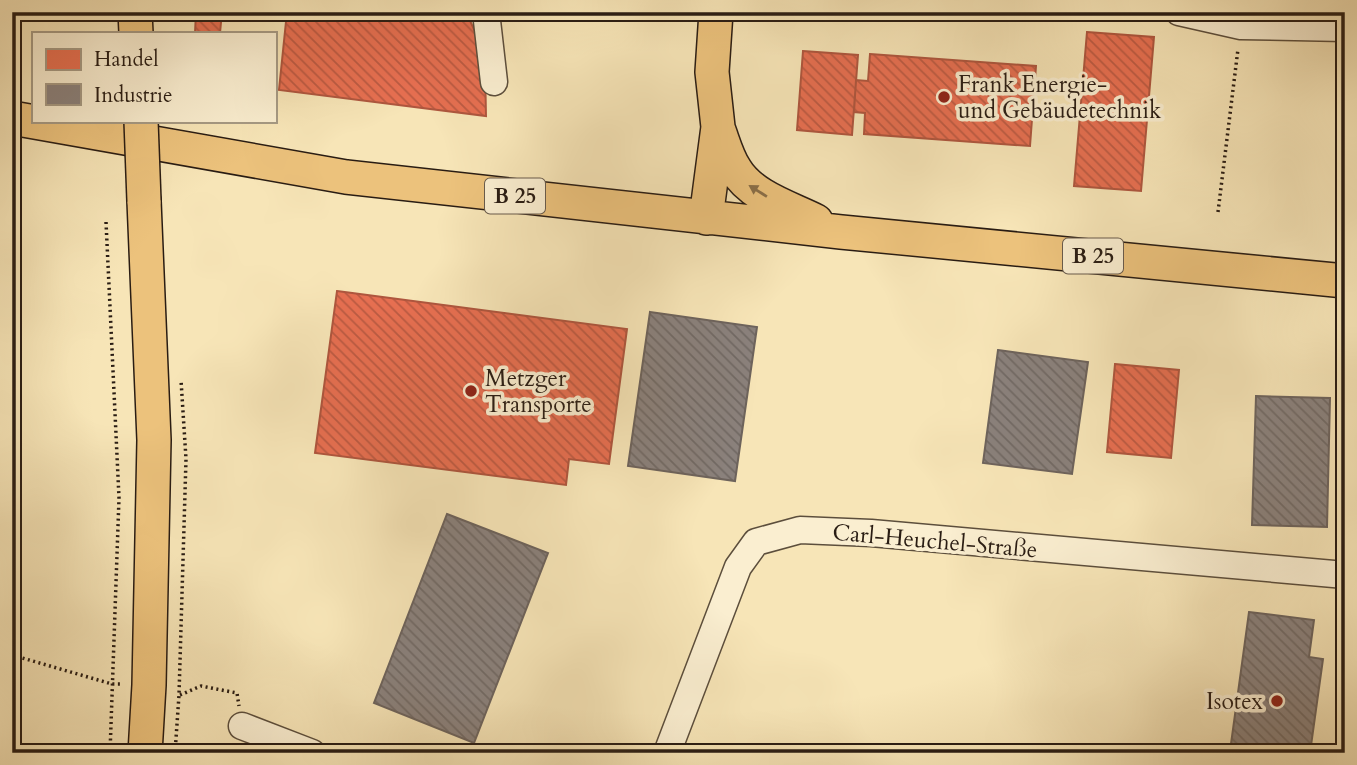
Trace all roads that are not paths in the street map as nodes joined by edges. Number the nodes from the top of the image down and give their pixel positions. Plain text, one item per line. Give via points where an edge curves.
1 (135, 12) edge
2 (486, 12) edge
3 (716, 12) edge
4 (1179, 12) edge
5 (1242, 19) edge
6 (1345, 28) edge
7 (136, 32) edge
8 (712, 72) junction
9 (494, 82) dead end
10 (12, 118) edge
11 (32, 122) edge
12 (35, 122) edge
13 (141, 122) edge
14 (718, 128) junction
15 (694, 216) junction
16 (841, 232) junction
17 (1345, 281) edge
18 (1345, 575) edge
19 (242, 726) road end
20 (145, 753) edge
21 (312, 753) edge
22 (667, 753) edge

1 - 7 main road
2 - 9 street
3 - 8 main road
4 - 5 street
5 - 6 street
8 - 14 main road
8 - 15 main road via 696,126
10 - 11 main road, B 25
12 - 15 main road, B 25 via 346,177
13 - 20 main road, bridge via 164,690
14 - 15 main road
16 -> 14 main road via 745,183
15 - 16 main road, B 25
16 - 17 main road, B 25
18 - 22 street, Carl-Heuchel-Straße via 800,530 756,542 738,567
19 - 21 street

